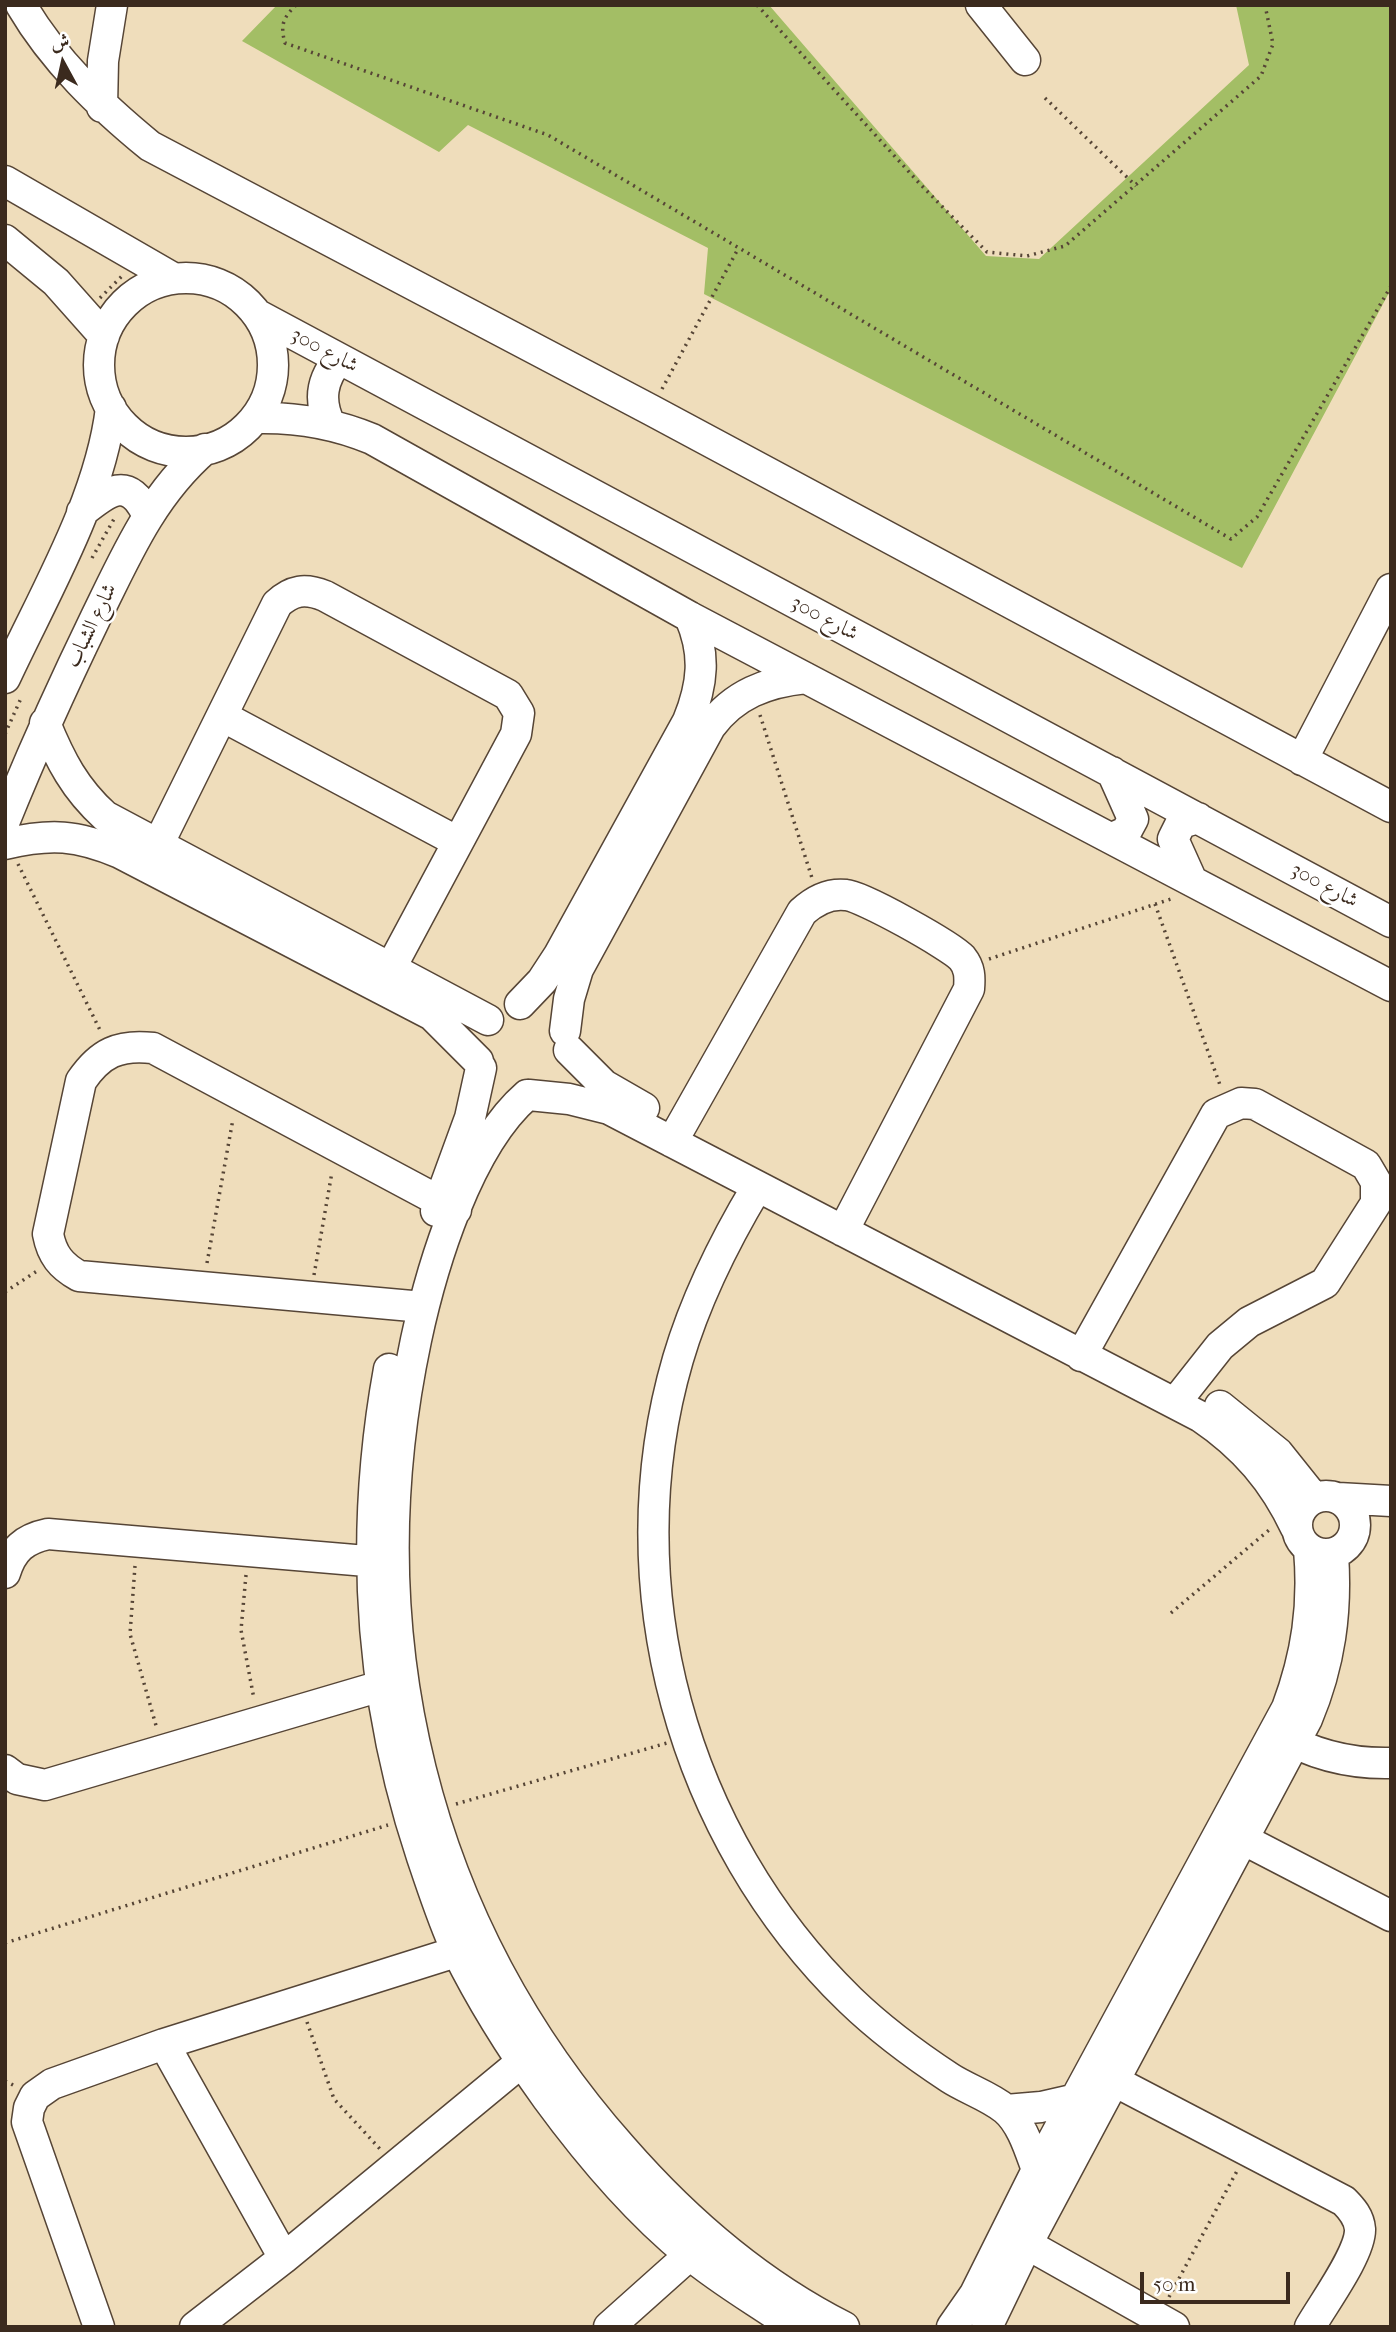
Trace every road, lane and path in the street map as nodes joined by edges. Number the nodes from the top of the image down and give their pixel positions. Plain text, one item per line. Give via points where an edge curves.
1 (21, 5) edge
2 (112, 5) edge
3 (296, 5) edge
4 (757, 5) edge
5 (981, 5) edge
6 (1265, 5) edge
7 (1025, 60) dead end
8 (1045, 98) dead end
9 (102, 107) junction
10 (5, 181) edge
11 (1136, 186) junction
12 (5, 240) edge
13 (738, 249) junction
14 (137, 257) junction
15 (173, 278) junction
16 (1391, 286) edge
17 (1385, 300) junction
18 (1391, 303) edge
19 (82, 313) junction
20 (258, 315) junction
21 (104, 336) junction
22 (339, 359) junction
23 (111, 408) junction
24 (651, 410) junction
25 (256, 418) junction
26 (330, 424) junction
27 (205, 449) junction
28 (82, 512) junction
29 (147, 514) junction
30 (1391, 589) edge
31 (690, 617) junction
32 (5, 678) edge
33 (806, 678) junction
34 (701, 680) junction
35 (744, 695) junction
36 (222, 716) junction
37 (45, 723) junction
38 (1302, 760) junction
39 (1112, 772) junction
40 (1391, 807) edge
41 (1198, 818) junction
42 (6, 835) edge
43 (1112, 838) junction
44 (458, 842) junction
45 (153, 856) junction
46 (1199, 884) junction
47 (819, 900) junction
48 (1155, 904) junction
49 (1391, 922) edge
50 (967, 966) junction
51 (385, 979) junction
52 (1391, 986) edge
53 (520, 1004) junction
54 (488, 1020) junction
55 (567, 1040) junction
56 (111, 1050) junction
57 (480, 1065) junction
58 (237, 1093) junction
59 (528, 1095) junction
60 (1227, 1107) junction
61 (676, 1134) junction
62 (337, 1146) junction
63 (757, 1187) junction
64 (448, 1206) junction
65 (847, 1223) junction
66 (56, 1258) junction
67 (202, 1287) junction
68 (5, 1292) edge
69 (310, 1297) junction
70 (413, 1306) junction
71 (1086, 1347) junction
72 (1180, 1395) junction
73 (1391, 1501) edge
74 (1391, 1511) edge
75 (1318, 1526) junction
76 (137, 1543) junction
77 (248, 1552) junction
78 (381, 1563) junction
79 (5, 1573) edge
80 (1171, 1613) dead end
81 (391, 1682) junction
82 (258, 1722) junction
83 (685, 1737) junction
84 (1284, 1738) junction
85 (163, 1751) junction
86 (1391, 1763) edge
87 (5, 1770) edge
88 (421, 1815) junction
89 (1234, 1834) junction
90 (1391, 1916) edge
91 (5, 1942) edge
92 (470, 1947) junction
93 (300, 2001) junction
94 (164, 2044) junction
95 (532, 2054) junction
96 (1102, 2075) junction
97 (1076, 2099) junction
98 (1006, 2110) junction
99 (1248, 2151) junction
100 (396, 2165) junction
101 (1037, 2170) junction
102 (1016, 2239) junction
103 (700, 2245) junction
104 (284, 2258) junction
105 (791, 2320) edge
106 (1166, 2322) edge
107 (99, 2327) edge
108 (195, 2327) edge
109 (609, 2327) edge
110 (844, 2327) edge
111 (952, 2327) edge
112 (987, 2327) edge
113 (1310, 2327) edge

1 - 9 street via 62,63
2 - 9 street
3 - 13 path via 284,17 285,43 548,135
4 - 11 path via 987,252 1027,256 1065,246
5 - 7 street
6 - 11 path via 1273,44 1261,76
8 - 11 path
9 - 24 street via 150,146 203,177
10 - 14 street
12 - 19 street via 56,282
13 - 17 path via 1231,539 1256,517
13 - 24 path
14 - 15 street
14 - 19 path
15 - 20 street via 212,281 230,289
15 - 21 street via 130,298 114,315
16 - 17 path
17 - 18 path
19 - 21 street
20 - 22 street, شارع 300
20 - 25 street via 273,355 272,377
21 - 23 street via 99,373
22 - 26 street via 330,370 322,397
22 - 39 street, شارع 300
23 - 27 street via 132,432 161,448
23 - 28 street via 104,451
24 - 38 street
25 - 26 street
25 - 27 street via 224,443
26 - 31 street via 372,439
27 - 29 street, شارع الشباب via 183,468
28 - 29 street via 104,495 124,490 134,495
28 - 32 street
29 - 37 street, شارع الشباب
30 - 38 street
31 - 33 street
31 - 34 street via 698,636
33 - 35 street via 778,681
33 - 43 street
34 - 35 street
34 - 53 street via 688,720 559,955
35 - 47 path
35 - 55 street via 710,727 578,969 569,999
36 - 44 street
36 - 44 street via 277,604 299,591 325,596 508,695 514,703 519,713 516,734
36 - 45 street
37 - 42 street, شارع الشباب
37 - 45 street via 69,776 85,798
38 - 40 street
39 - 41 street, شارع 300
39 - 43 street via 1133,819 1126,832
41 - 46 street via 1181,823 1173,839
41 - 49 street, شارع 300
42 - 45 street via 89,840
42 - 56 path
43 - 46 street
44 - 51 street
45 - 51 street
46 - 48 path
46 - 52 street
47 - 50 street via 845,895 861,898 960,955
47 - 61 street via 802,912
48 - 50 path
48 - 60 path
50 - 65 street via 969,989
51 - 54 street
51 - 57 street via 432,1015
53 - 54 street
53 - 55 street via 542,1008 559,1021
54 - 57 street via 478,1040
55 - 59 street via 564,1071 558,1080
55 - 61 street via 604,1085
56 - 58 street via 131,1045 153,1048
56 - 66 street via 93,1063 81,1081 48,1234
57 - 59 street via 504,1092
57 - 64 street
58 - 62 street
58 - 67 path
59 - 61 street via 569,1099
59 - 64 street via 494,1130
60 - 71 street via 1208,1124
60 - 72 street via 1255,1104 1356,1158 1373,1175 1377,1196 1325,1283 1249,1322 1220,1346
61 - 63 street
61 - 65 street
62 - 64 street
62 - 69 path
63 - 65 street
63 - 83 street via 724,1242 698,1299 663,1421 653,1547 657,1611 667,1673
64 - 70 street
65 - 71 street
66 - 67 street via 79,1276
66 - 68 path
67 - 69 street
69 - 70 street
70 - 78 street
71 - 72 street
72 - 75 street via 1219,1406 1279,1453
73 - 75 street
74 - 75 street
75 - 80 path
75 - 84 street via 1335,1608 1326,1665 1315,1701
76 - 77 street
76 - 79 street via 48,1534 33,1538 15,1552
76 - 85 path via 132,1642
77 - 78 street
77 - 82 path via 241,1630
78 - 81 street
81 - 82 street
81 - 88 street via 420,1770
82 - 85 street
83 - 88 path
83 - 98 street via 735,1850 768,1904 807,1954 899,2042
84 - 86 street via 1345,1761
84 - 89 street
85 - 87 street via 45,1785 16,1779
88 - 91 path
88 - 92 street
89 - 90 street
89 - 96 street
92 - 93 street
92 - 95 street
93 - 94 street
93 - 100 path via 334,2099
94 - 104 street
94 - 107 street via 52,2084 35,2096 29,2109 27,2122
95 - 100 street
95 - 103 street via 592,2114
96 - 97 street
96 - 99 street
96 - 102 street
97 - 98 street
97 - 101 street
98 - 101 street
99 - 106 path
99 - 113 street via 1344,2201 1355,2212 1360,2227 1358,2243
100 - 104 street
101 - 102 street
102 - 106 street
102 - 111 street
102 - 112 street
103 - 105 street
103 - 109 street
104 - 108 street
105 - 110 street

